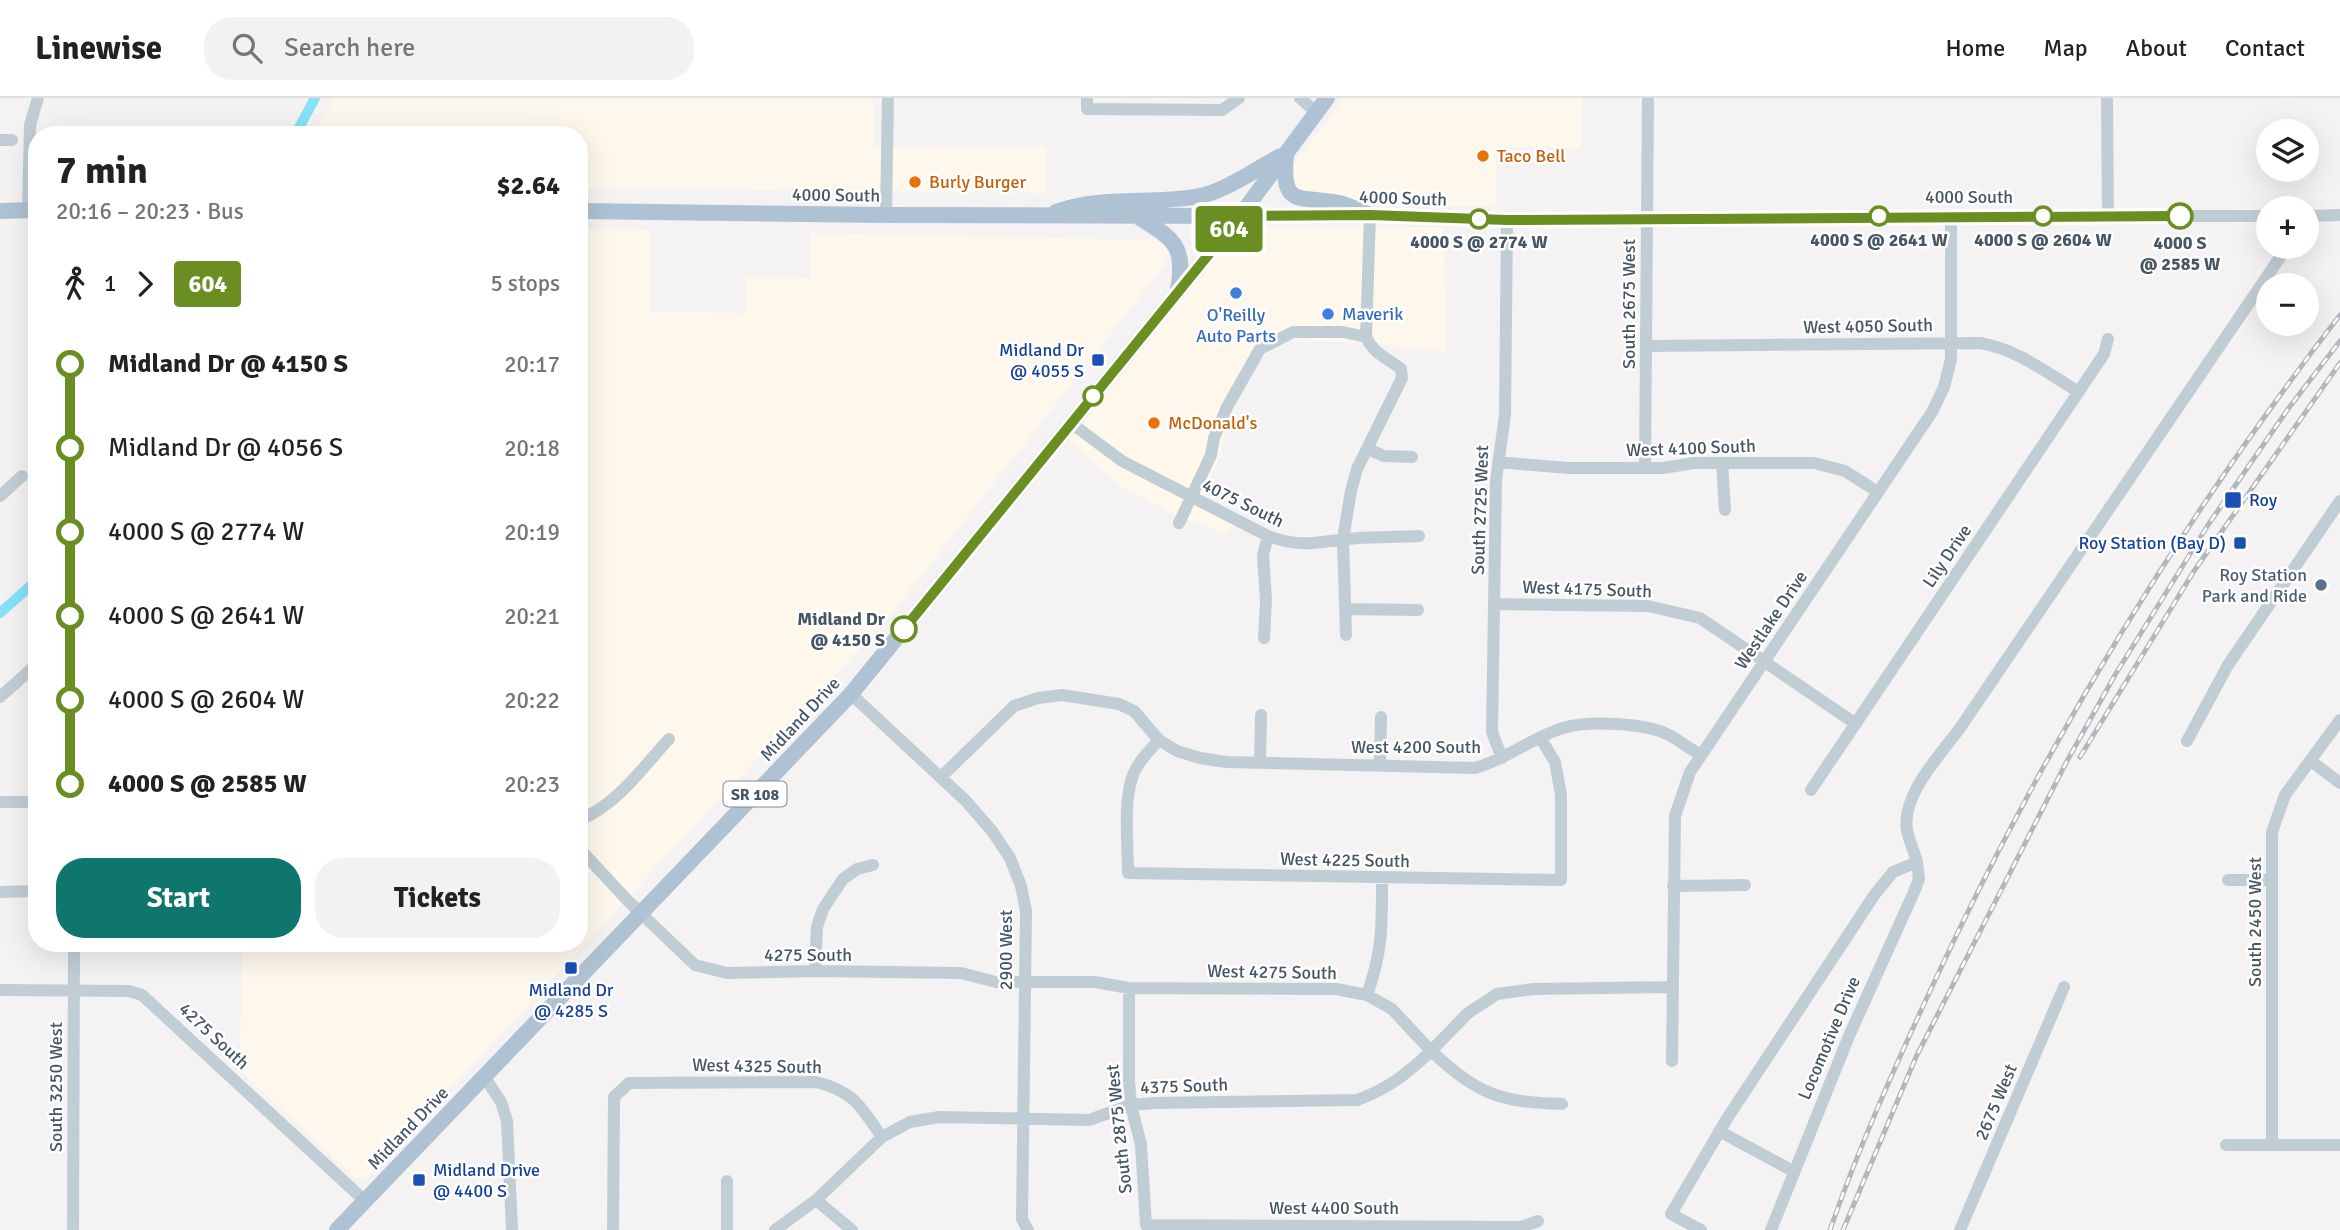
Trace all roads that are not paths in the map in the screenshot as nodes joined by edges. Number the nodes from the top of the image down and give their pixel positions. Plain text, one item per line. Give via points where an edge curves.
1 (38, 98) edge
2 (888, 98) edge
3 (1300, 98) edge
4 (1327, 98) edge
5 (1648, 98) edge
6 (2107, 98) edge
7 (1237, 100) edge
8 (1087, 104) edge
9 (1316, 112) junction
10 (30, 126) edge
11 (1286, 153) junction
12 (28, 210) edge
13 (0, 211) edge
14 (588, 211) edge
15 (886, 215) junction
16 (1047, 215) junction
17 (1370, 215) junction
18 (2340, 215) edge
19 (1137, 216) junction
20 (1240, 216) junction
21 (1951, 216) junction
22 (2108, 216) junction
23 (2256, 216) edge
24 (2319, 216) edge
25 (1647, 218) junction
26 (1507, 220) junction
27 (2279, 259) edge
28 (1178, 292) junction
29 (1366, 337) junction
30 (2108, 339) dead end
31 (1951, 342) junction
32 (1646, 346) junction
33 (2079, 392) junction
34 (1071, 423) junction
35 (1368, 449) junction
36 (1412, 457) dead end
37 (1498, 462) junction
38 (1722, 463) junction
39 (1645, 468) junction
40 (22, 475) dead end
41 (1878, 492) junction
42 (0, 496) edge
43 (1192, 498) junction
44 (2340, 501) edge
45 (1725, 510) dead end
46 (1179, 523) dead end
47 (1268, 536) junction
48 (1419, 536) dead end
49 (1343, 539) junction
50 (1494, 604) junction
51 (1347, 609) junction
52 (1418, 610) dead end
53 (1346, 635) dead end
54 (1264, 638) dead end
55 (1763, 662) junction
56 (28, 672) edge
57 (851, 694) junction
58 (0, 697) edge
59 (1261, 715) dead end
60 (1381, 717) dead end
61 (2340, 720) edge
62 (1856, 724) junction
63 (669, 739) dead end
64 (1541, 739) junction
65 (1158, 740) junction
66 (2187, 741) dead end
67 (1701, 755) junction
68 (1502, 758) junction
69 (2311, 761) junction
70 (1260, 762) junction
71 (1380, 765) junction
72 (941, 776) junction
73 (2340, 783) edge
74 (1811, 790) dead end
75 (0, 802) edge
76 (28, 802) edge
77 (588, 817) edge
78 (588, 858) edge
79 (1917, 862) junction
80 (873, 865) dead end
81 (1382, 878) junction
82 (2228, 880) dead end
83 (2272, 880) junction
84 (1745, 885) dead end
85 (1674, 886) junction
86 (28, 891) edge
87 (0, 892) edge
88 (642, 914) junction
89 (74, 952) edge
90 (816, 971) junction
91 (996, 982) joint
92 (1023, 982) junction
93 (2064, 987) dead end
94 (1129, 988) junction
95 (1671, 988) junction
96 (0, 990) edge
97 (74, 990) junction
98 (1367, 995) junction
99 (1431, 1051) junction
100 (1672, 1061) dead end
101 (484, 1076) junction
102 (1562, 1104) dead end
103 (1131, 1105) junction
104 (1022, 1119) junction
105 (1719, 1131) junction
106 (882, 1137) junction
107 (2340, 1144) edge
108 (2226, 1145) dead end
109 (2272, 1145) junction
110 (1793, 1171) junction
111 (727, 1181) dead end
112 (816, 1200) junction
113 (365, 1201) junction
114 (1538, 1221) dead end
115 (1146, 1225) joint
116 (1521, 1228) edge
117 (73, 1230) edge
118 (337, 1230) edge
119 (512, 1230) edge
120 (613, 1230) edge
121 (727, 1230) edge
122 (775, 1230) edge
123 (852, 1230) edge
124 (1028, 1230) edge
125 (1701, 1230) edge
126 (1770, 1230) edge
127 (1960, 1230) edge

1 - 10 street
2 - 15 street
3 - 9 street
4 - 9 main road, Midland Drive / SR 108
5 - 25 street, South 2675 West
6 - 22 street
7 - 8 street via 1222,110
9 - 11 main road, Midland Drive / SR 108
11 - 16 main road via 1218,191 1198,197 1077,204
11 - 17 main road via 1284,180 1292,194 1340,203
11 - 20 main road, Midland Drive / SR 108
12 - 13 main road
14 - 15 main road, 4000 South
15 - 16 main road, 4000 South
16 - 19 main road, 4000 South
17 - 20 street, 4000 South
17 - 26 street, 4000 South
17 - 29 street
18 - 24 street
19 - 20 main road, 4000 South
19 - 28 main road via 1179,248
20 - 28 main road, Midland Drive / SR 108
21 - 22 street, 4000 South
21 - 25 street, 4000 South
21 - 31 street, Westlake Drive
22 - 23 street, 4000 South
25 - 26 street, 4000 South
25 - 32 street, South 2675 West
26 - 37 street, South 2725 West via 1505,415
27 - 79 street via 1917,788 1907,817
28 - 34 main road, Midland Drive / SR 108
29 - 35 street via 1375,352 1401,369 1402,377
29 - 43 street via 1293,332 1260,349 1227,407
30 - 33 street, Lily Drive via 2104,354
31 - 32 street, West 4050 South
31 - 33 street, West 4050 South via 1999,346
31 - 41 street, Westlake Drive via 1944,387 1932,412
32 - 39 street, South 2675 West
33 - 62 street, Lily Drive
34 - 43 street, 4075 South via 1122,461
34 - 57 main road, Midland Drive / SR 108
35 - 36 street via 1384,456
35 - 49 street via 1357,469
37 - 39 street, West 4100 South
37 - 50 street, South 2725 West
38 - 39 street, West 4100 South
38 - 41 street, West 4100 South via 1814,463 1846,471
38 - 45 street
40 - 42 street
41 - 55 street, Westlake Drive
43 - 46 street
43 - 47 street, 4075 South
44 - 66 street via 2228,665
47 - 49 street, 4075 South via 1300,545
47 - 54 street
48 - 49 street, 4075 South
49 - 51 street
50 - 55 street, West 4175 South via 1648,606 1700,618
50 - 68 street, South 2725 West via 1492,733
51 - 52 street
51 - 53 street
55 - 62 street, West 4175 South
55 - 67 street, Westlake Drive
56 - 58 street
57 - 72 street, 2900 West
57 - 88 main road, Midland Drive / SR 108
59 - 70 street
60 - 71 street
61 - 69 street, South 2450 West
62 - 74 street, Lily Drive
63 - 77 street via 612,800
64 - 67 street, West 4200 South via 1563,728 1591,724 1645,727 1667,734
64 - 68 street, West 4200 South
64 - 81 street, West 4225 South via 1555,762 1561,795 1561,880
65 - 70 street, West 4200 South via 1200,758
65 - 72 street, West 4200 South via 1139,707 1062,695 1038,698 1014,706
65 - 81 street, West 4225 South via 1133,775 1128,873
67 - 85 street, Westlake Drive via 1675,816
68 - 71 street, West 4200 South via 1475,768
69 - 73 street
69 - 83 street, South 2450 West via 2285,795 2273,832
70 - 71 street, West 4200 South
72 - 92 street, 2900 West via 992,831 1010,858 1026,911
75 - 76 street
78 - 88 street, 4275 South
79 - 105 street via 1899,868 1884,881
79 - 110 street, Locomotive Drive via 1919,879 1914,892
80 - 90 street via 844,879 823,909 817,927
81 - 98 street via 1382,939
82 - 83 street
83 - 109 street, South 2450 West
84 - 85 street
85 - 95 street, Westlake Drive
86 - 87 street
88 - 90 street, 4275 South via 695,965 727,973
88 - 101 main road, Midland Drive / SR 108
89 - 97 street, South 3250 West
90 - 91 street, 4275 South via 961,973
91 - 92 street, West 4275 South
92 - 94 street, West 4275 South via 1095,982
92 - 104 street, 2900 West
93 - 127 street, 2675 West
94 - 98 street, West 4275 South via 1336,989
94 - 103 street, South 2875 West
95 - 99 street via 1533,989 1497,994 1468,1013
95 - 100 street, Westlake Drive
96 - 97 street, 4275 South
97 - 113 street, 4275 South via 142,995
97 - 117 street, South 3250 West
98 - 99 street, West 4275 South via 1392,1009
99 - 102 street via 1459,1077 1490,1094
99 - 103 street, 4375 South via 1406,1075 1357,1100
101 - 113 main road, Midland Drive / SR 108
101 - 119 street via 507,1121
103 - 104 street, 4375 South via 1089,1120
103 - 115 street, South 2875 West via 1141,1145
104 - 106 street, 4375 South via 939,1117 910,1122
104 - 124 street, 2900 West via 1022,1219
105 - 110 street
105 - 125 street via 1671,1214
106 - 112 street, 4375 South
106 - 120 street, West 4325 South via 840,1088 816,1082 629,1083 614,1097
107 - 109 street
108 - 109 street
110 - 126 street, Locomotive Drive
111 - 121 street
112 - 122 street, 4375 South
112 - 123 street
113 - 118 main road, Midland Drive / SR 108
114 - 116 street, West 4400 South
115 - 116 street, West 4400 South

